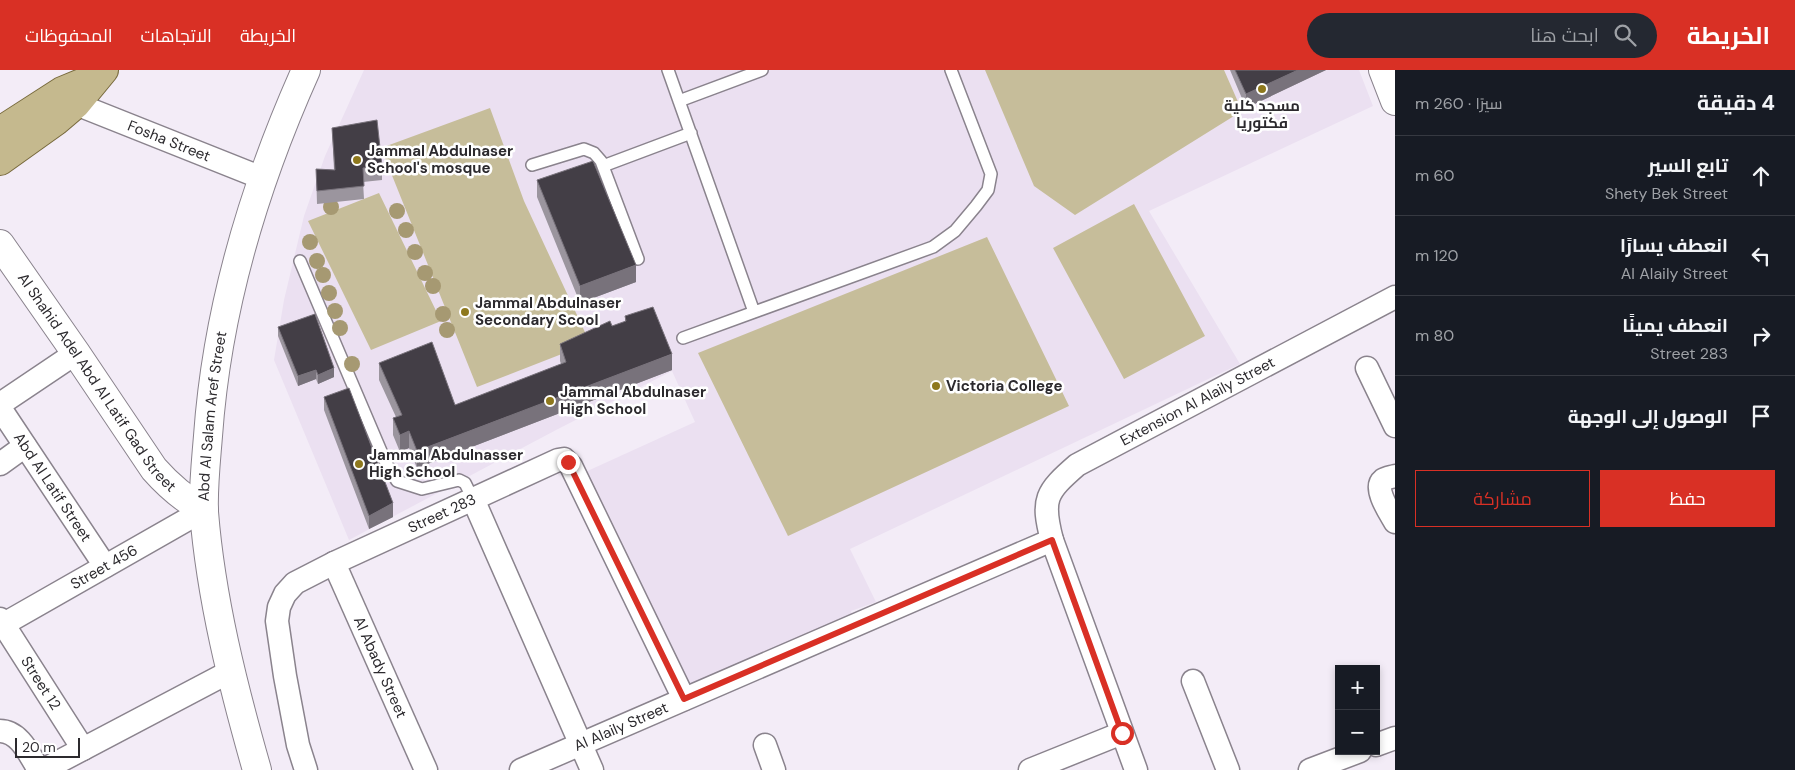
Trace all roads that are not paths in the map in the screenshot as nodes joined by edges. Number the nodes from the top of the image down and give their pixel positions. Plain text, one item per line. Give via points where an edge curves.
1 (306, 70) edge
2 (668, 70) edge
3 (762, 70) edge
4 (951, 70) edge
5 (1383, 70) edge
6 (102, 73) edge
7 (679, 101) junction
8 (1395, 101) edge
9 (76, 104) junction
10 (0, 131) edge
11 (691, 133) junction
12 (0, 161) edge
13 (532, 165) dead end
14 (603, 166) junction
15 (262, 178) junction
16 (0, 244) edge
17 (638, 259) dead end
18 (300, 261) dead end
19 (1395, 297) edge
20 (754, 312) junction
21 (682, 338) dead end
22 (76, 353) junction
23 (1367, 368) dead end
24 (0, 406) edge
25 (1395, 426) edge
26 (25, 446) junction
27 (0, 464) edge
28 (1395, 476) edge
29 (473, 500) junction
30 (204, 510) junction
31 (1395, 522) edge
32 (1052, 540) junction
33 (334, 563) junction
34 (105, 566) junction
35 (2, 621) edge
36 (231, 671) junction
37 (1192, 681) dead end
38 (684, 699) junction
39 (0, 731) edge
40 (1122, 733) junction
41 (1395, 738) edge
42 (581, 744) junction
43 (1380, 744) edge
44 (765, 745) dead end
45 (83, 749) junction
46 (1349, 755) edge
47 (47, 769) edge
48 (257, 770) edge
49 (306, 770) edge
50 (426, 770) edge
51 (521, 770) edge
52 (592, 770) edge
53 (774, 770) edge
54 (1030, 770) edge
55 (1136, 770) edge
56 (1228, 770) edge
57 (1310, 770) edge

1 - 15 street, Abd Al Salam Aref Street
2 - 7 lane
3 - 7 lane
4 - 20 lane via 991,174 988,190 976,206 955,231 933,247
5 - 8 street
6 - 9 main road
6 - 10 main road via 62,91
7 - 11 lane
9 - 12 main road
9 - 15 street, Fosha Street
11 - 14 lane
11 - 20 lane
13 - 14 lane via 584,150 594,153
14 - 17 lane
15 - 30 street, Abd Al Salam Aref Street via 229,295 217,355
16 - 22 street, Al Shahid Adel Abd Al Latif Gad Street
18 - 29 lane via 386,464 397,481 422,490 459,480 465,483
19 - 32 street, Extension Al Alaily Street via 1076,465 1054,485 1046,504
20 - 21 lane
22 - 24 street
22 - 30 street, Al Shahid Adel Abd Al Latif Gad Street via 154,469 185,499
23 - 25 street
24 - 26 street, Abd Al Latif Street
26 - 27 street
26 - 34 street, Abd Al Latif Street
28 - 31 street via 1380,485
29 - 33 street, Street 283
29 - 38 street, Street 283 via 558,460 568,462
29 - 42 street
30 - 34 street, Street 456
30 - 36 street, Abd Al Salam Aref Street via 215,597
32 - 38 street, Al Alaily Street
32 - 40 street, Extension Al Alaily Street
33 - 49 street, Street 283 via 295,584 285,594 277,621 298,745
33 - 50 street, Al Abady Street
34 - 35 street, Street 456
35 - 45 street, Street 12
36 - 45 street
36 - 48 street, Abd Al Salam Aref Street
37 - 56 street
38 - 42 street, Al Alaily Street
39 - 47 street via 11,732
40 - 54 street
40 - 55 street, Extension Al Alaily Street
41 - 43 street
42 - 51 street, Al Alaily Street
42 - 52 street
44 - 53 street
45 - 47 street
46 - 57 street

